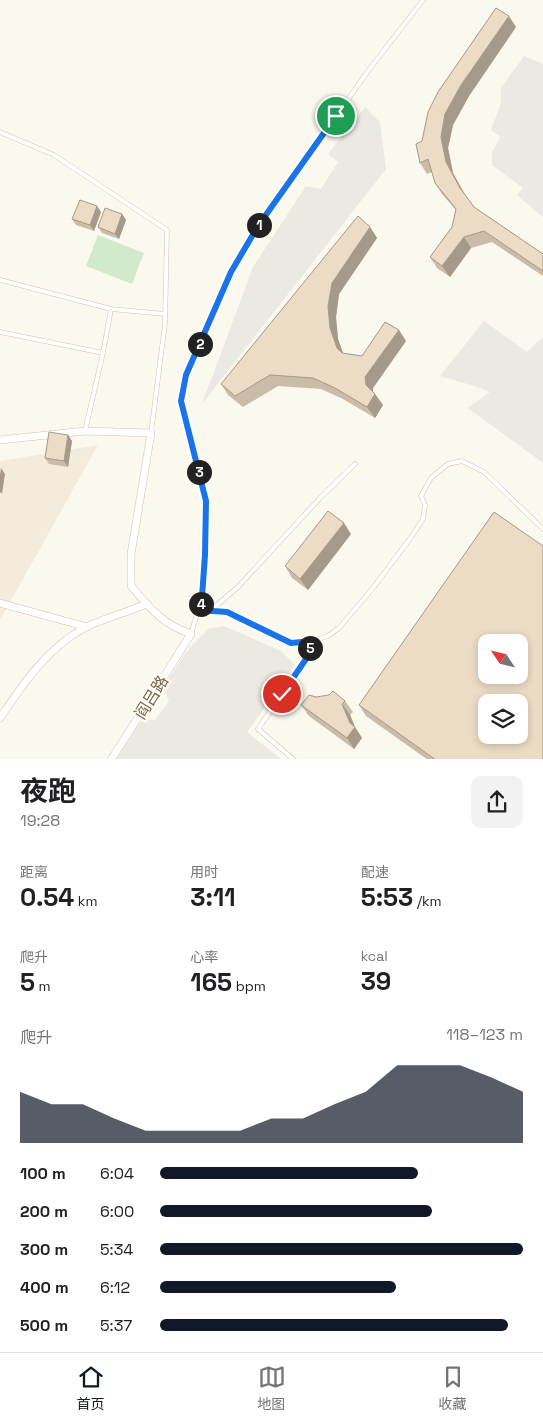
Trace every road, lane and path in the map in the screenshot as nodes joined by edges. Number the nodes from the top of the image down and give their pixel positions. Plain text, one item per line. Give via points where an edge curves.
1 (423, 0) edge
2 (0, 132) edge
3 (0, 280) edge
4 (111, 309) junction
5 (165, 314) junction
6 (0, 332) edge
7 (103, 353) junction
8 (85, 431) junction
9 (151, 433) junction
10 (0, 440) edge
11 (355, 464) dead end
12 (543, 529) edge
13 (0, 603) edge
14 (150, 606) junction
15 (199, 610) junction
16 (211, 610) junction
17 (87, 627) junction
18 (191, 634) junction
19 (313, 641) junction
20 (0, 718) edge
21 (111, 759) edge
22 (293, 759) edge

1 - 15 lane via 368,71 258,226 231,272 186,375 181,401 206,501
2 - 5 lane via 54,155 167,230
3 - 4 lane
4 - 5 lane
4 - 7 lane
5 - 9 lane
6 - 7 lane
7 - 8 lane
8 - 9 street
8 - 10 street
9 - 14 street via 131,554 131,586
11 - 16 lane via 237,588
12 - 19 lane via 484,472 462,461 448,464 430,478 421,496 425,505 423,519 384,573 339,628
13 - 17 street
14 - 17 street
14 - 18 street via 166,623
15 - 16 lane
15 - 18 lane
16 - 19 lane via 227,612 291,643
17 - 20 street via 64,640 50,654
18 - 21 street, 阎吕路
19 - 22 lane via 306,659 258,729

